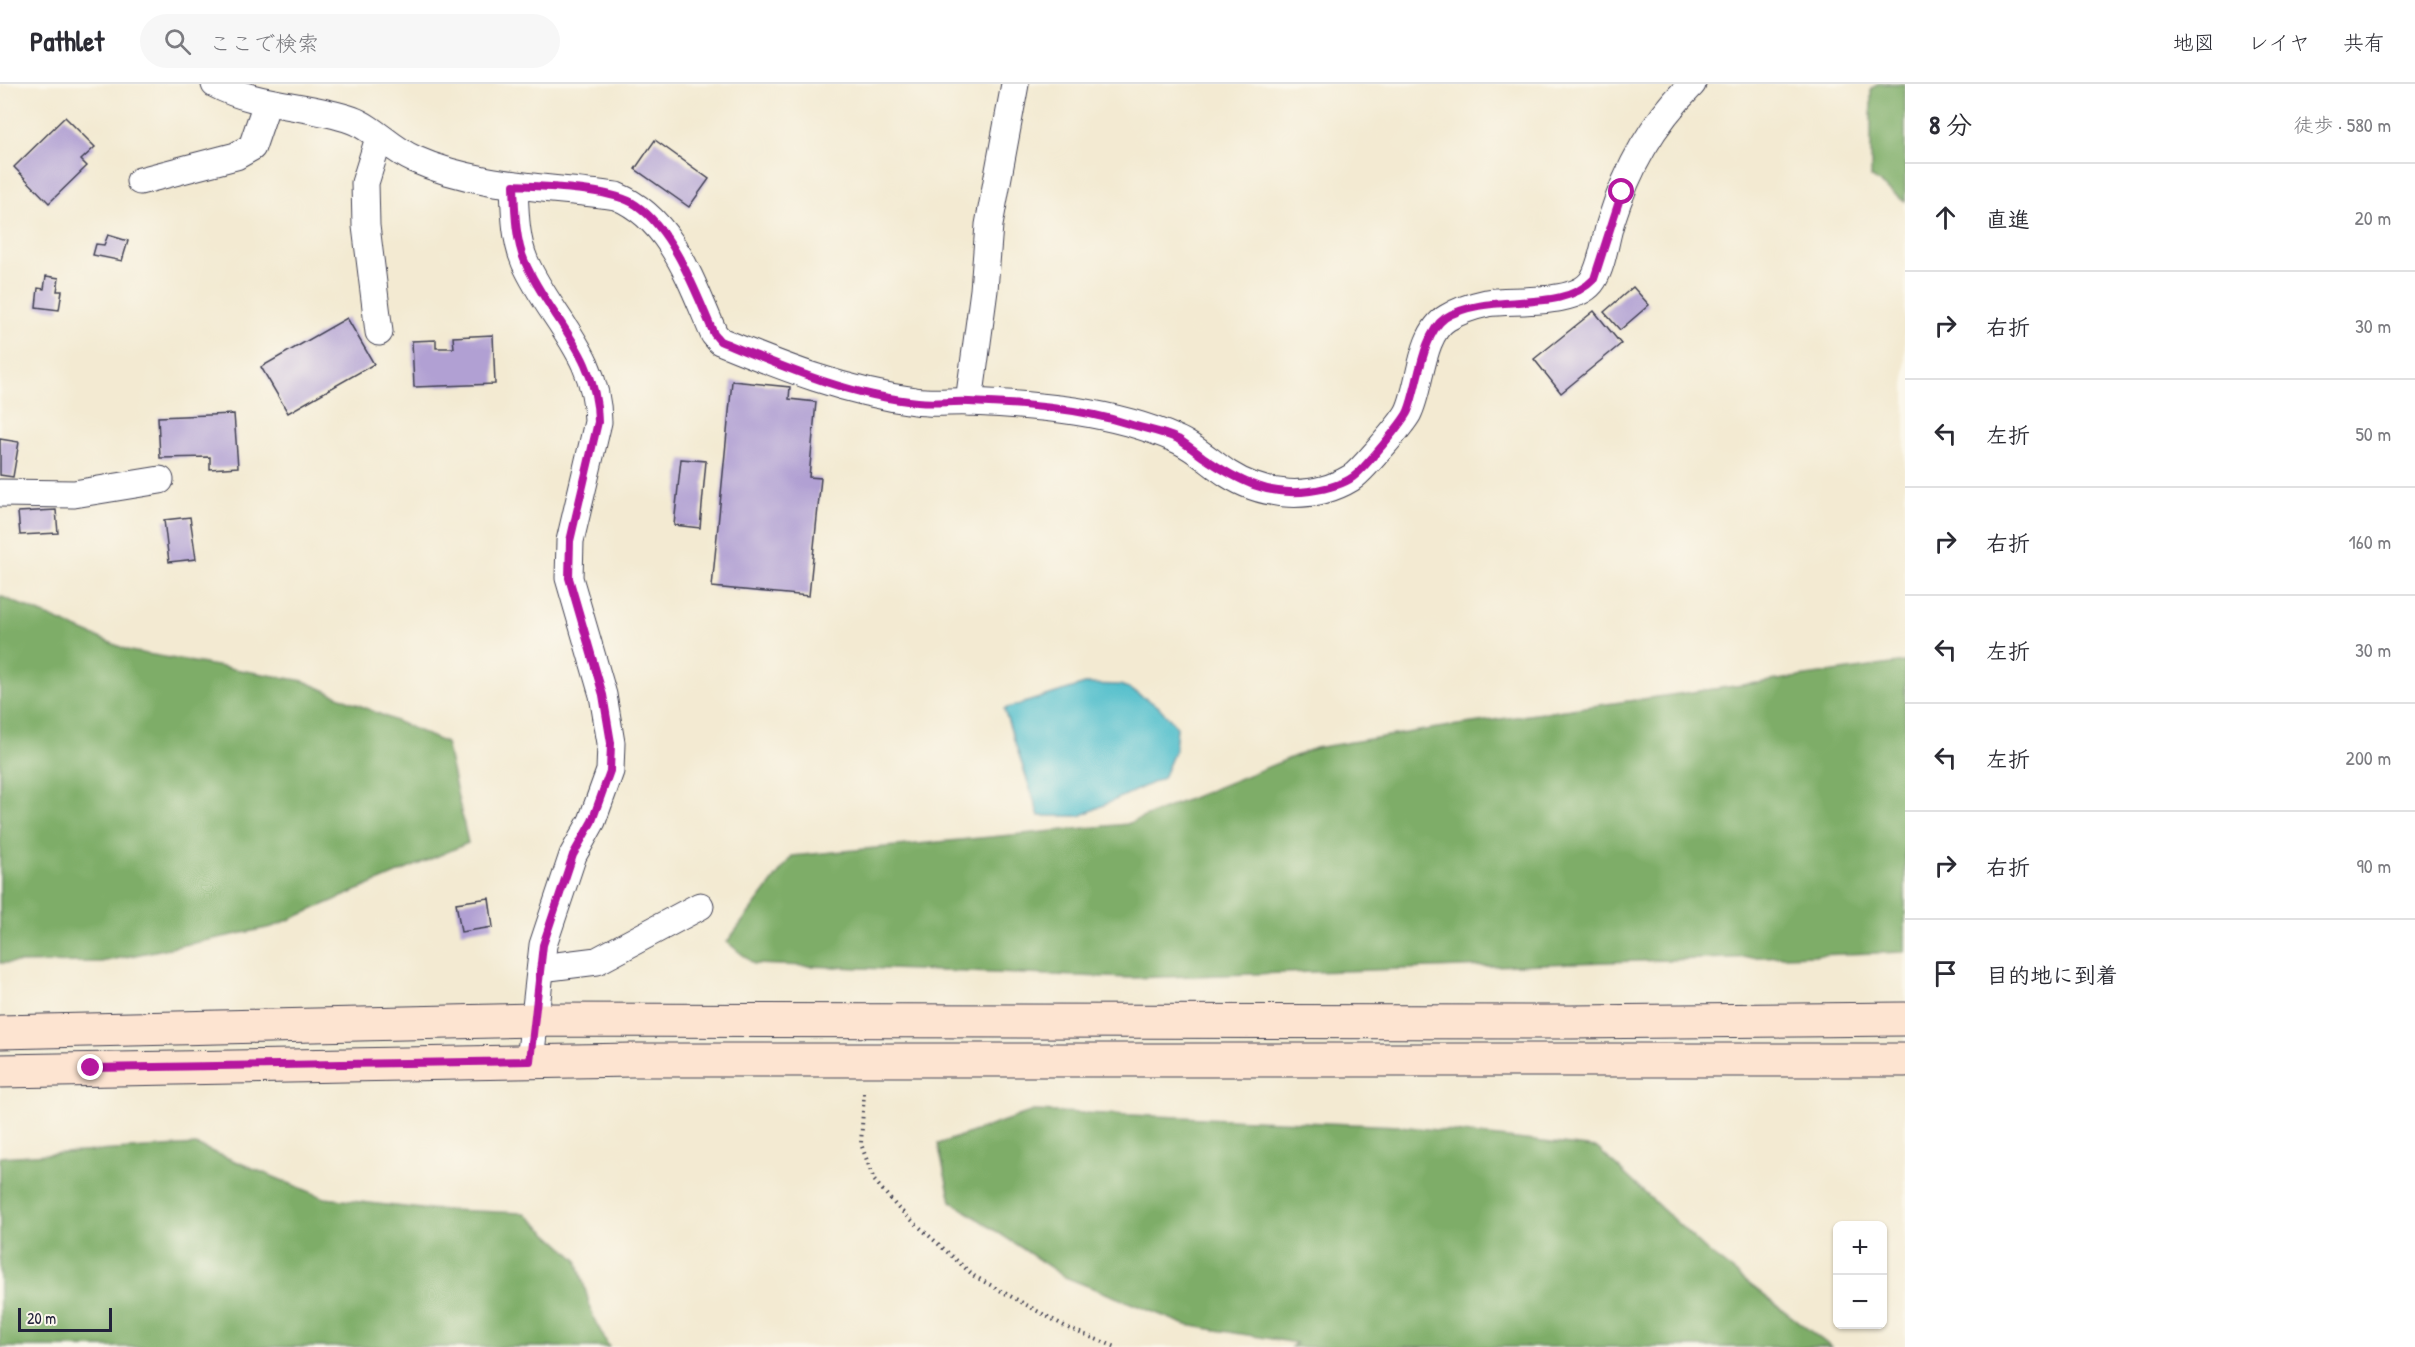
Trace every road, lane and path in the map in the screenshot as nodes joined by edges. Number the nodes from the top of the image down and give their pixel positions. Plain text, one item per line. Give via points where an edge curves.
1 (215, 84) edge
2 (1015, 84) edge
3 (1692, 84) edge
4 (267, 103) junction
5 (378, 138) junction
6 (140, 181) dead end
7 (514, 185) junction
8 (379, 332) dead end
9 (969, 402) junction
10 (160, 480) dead end
11 (0, 493) edge
12 (700, 906) dead end
13 (541, 968) junction
14 (1905, 1019) edge
15 (535, 1020) junction
16 (0, 1032) edge
17 (864, 1059) junction
18 (1905, 1060) edge
19 (530, 1061) junction
20 (0, 1071) edge
21 (1116, 1347) edge

1 - 4 street
2 - 9 street via 989,225
3 - 9 street via 1664,112 1640,150 1611,219 1594,279 1583,290 1548,300 1488,303 1460,310 1442,321 1423,354 1408,413 1353,477 1327,489 1289,494 1264,490 1231,476 1178,439 1110,417
4 - 5 street via 353,121
4 - 6 street via 252,147 236,156
5 - 7 street via 413,159
5 - 8 street via 365,183 366,226
7 - 9 street via 616,196 636,205 652,219 684,264 720,341 800,373 876,396 919,402
7 - 13 street via 524,260 569,331 598,402 594,439 570,541 569,578 593,655 611,743 610,771 592,821 573,855 543,945
10 - 11 street via 74,494
12 - 13 street via 597,962
13 - 15 street
14 - 15 street
15 - 16 street
15 - 19 street
17 - 18 street
17 - 19 street
17 - 21 path via 861,1144 874,1180 898,1208 974,1276 1070,1329
19 - 20 street

